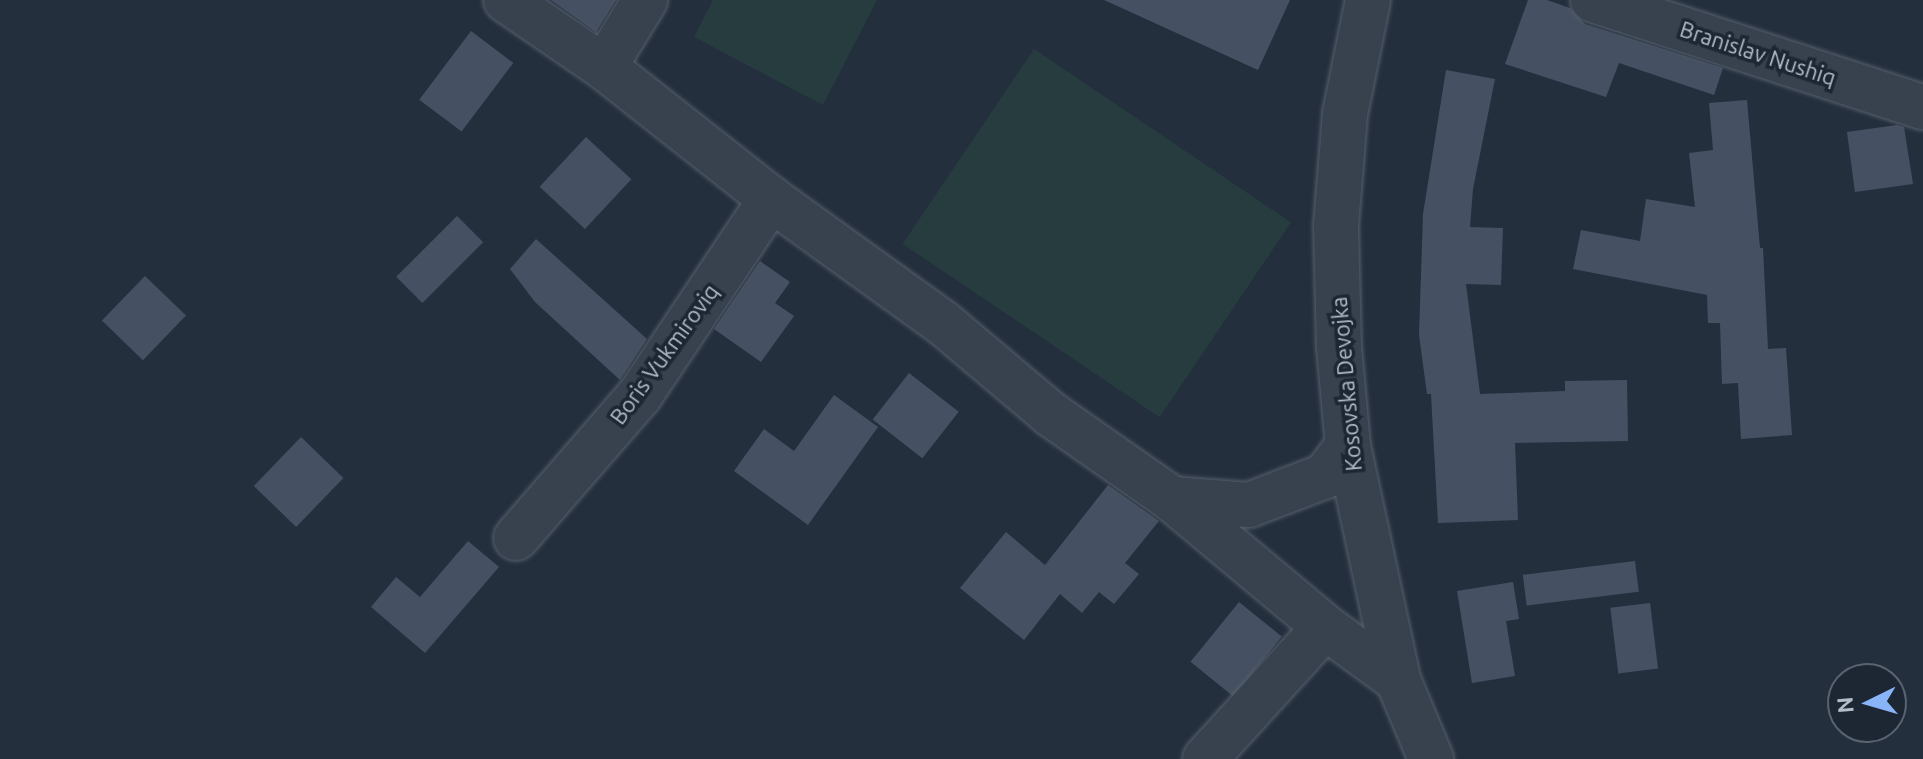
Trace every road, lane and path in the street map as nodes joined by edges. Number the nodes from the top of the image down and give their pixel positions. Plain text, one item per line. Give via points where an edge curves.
1 (506, 0) edge
2 (645, 0) edge
3 (1368, 0) edge
4 (1593, 0) edge
5 (604, 67) junction
6 (1923, 107) edge
7 (771, 199) junction
8 (1348, 446) junction
9 (1172, 499) junction
10 (516, 538) dead end
11 (1325, 627) junction
12 (1398, 680) junction
13 (1205, 759) edge
14 (1431, 759) edge

1 - 5 street
2 - 5 street
3 - 8 street, Kosovska Devojka via 1345,114 1336,226
4 - 6 street, Branislav Nushiq
5 - 7 street
7 - 9 street via 943,323 1052,415
7 - 10 street, Boris Vukmiroviq via 640,395
8 - 9 street via 1325,476 1249,505
8 - 12 street, Kosovska Devojka
9 - 11 street
11 - 12 street
11 - 13 street
12 - 14 street, Kosovska Devojka

